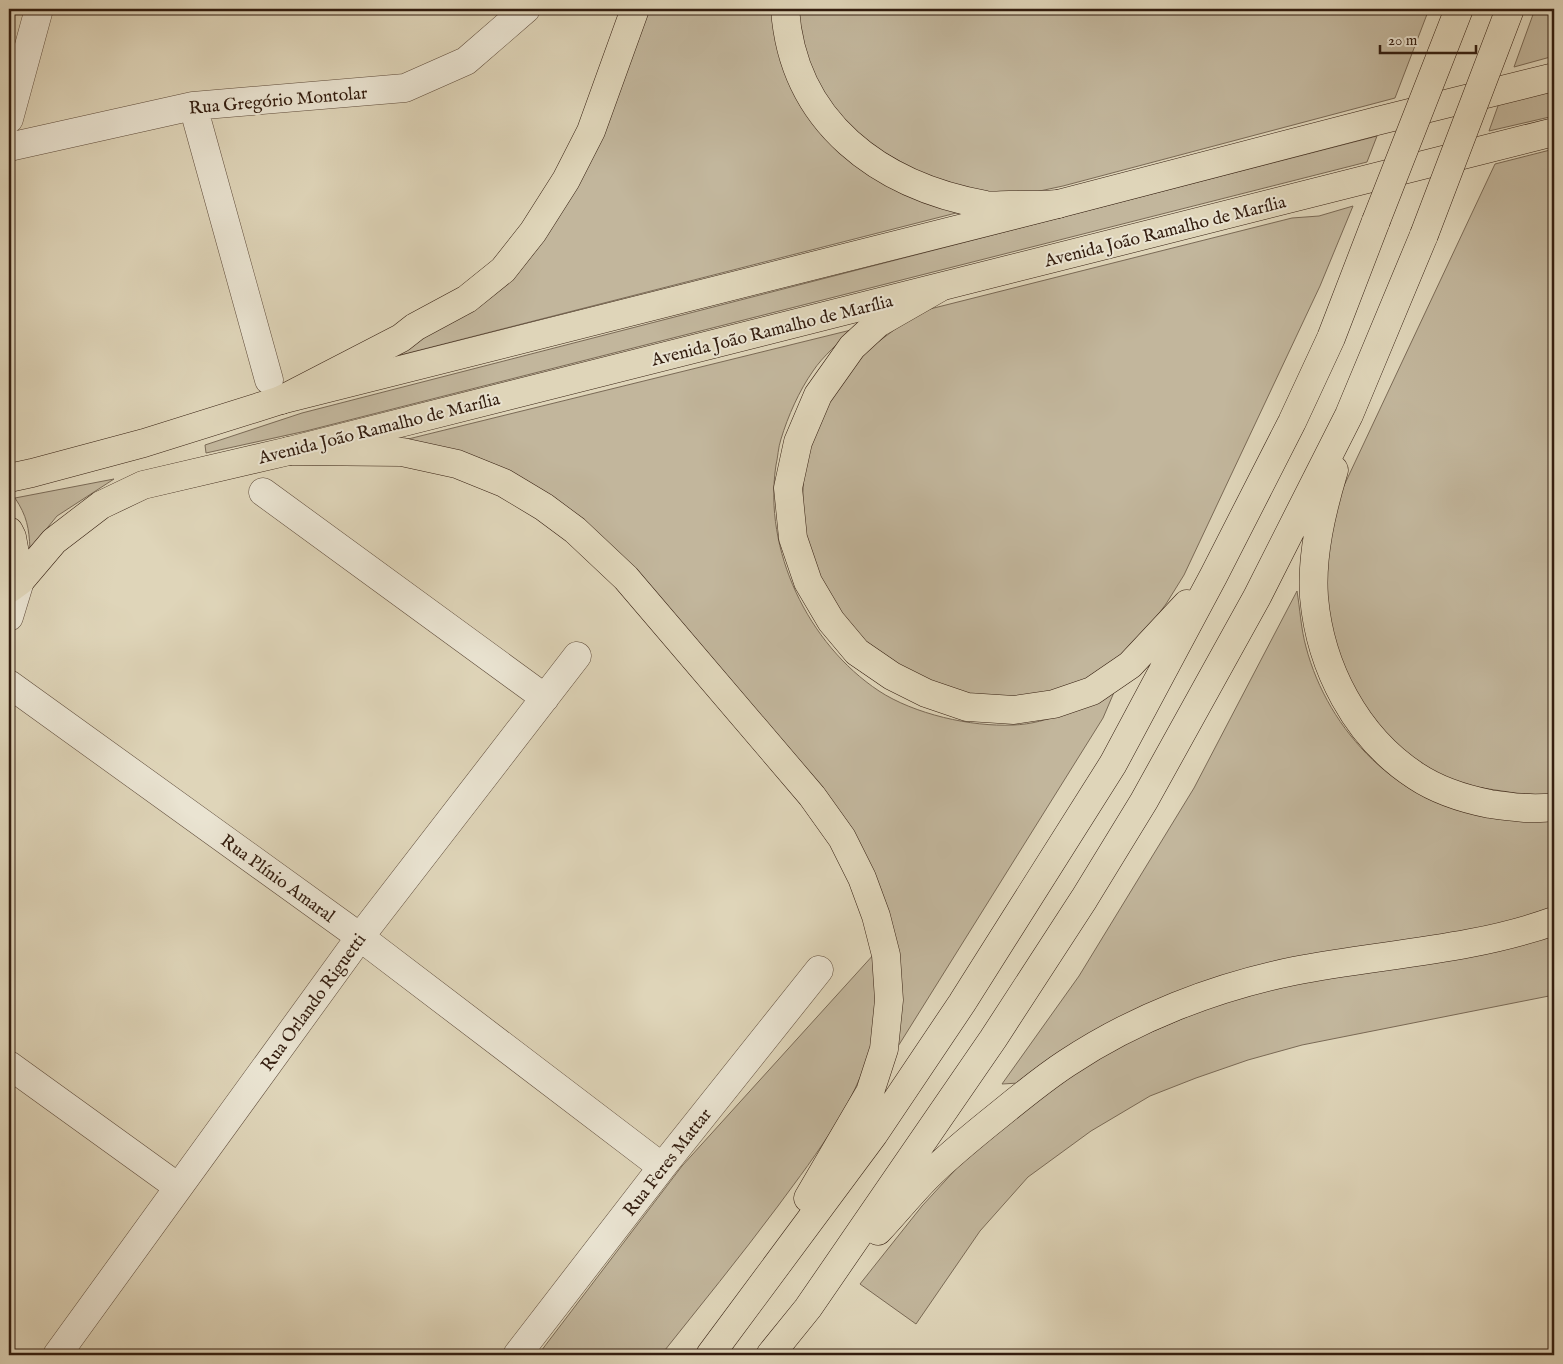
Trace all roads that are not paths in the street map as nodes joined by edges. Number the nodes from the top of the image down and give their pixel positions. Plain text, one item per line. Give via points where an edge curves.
1 (39, 9) edge
2 (526, 9) edge
3 (635, 9) edge
4 (785, 9) edge
5 (1459, 9) edge
6 (1510, 9) edge
7 (1554, 77) edge
8 (193, 106) junction
9 (9, 119) edge
10 (1554, 132) edge
11 (9, 147) edge
12 (1058, 204) junction
13 (939, 288) junction
14 (275, 390) junction
15 (1349, 415) junction
16 (289, 451) junction
17 (9, 478) edge
18 (263, 492) dead end
19 (9, 531) edge
20 (1214, 575) junction
21 (14, 585) edge
22 (9, 617) edge
23 (577, 656) dead end
24 (9, 684) edge
25 (545, 698) junction
26 (1554, 807) edge
27 (1554, 921) edge
28 (360, 936) junction
29 (819, 970) dead end
30 (9, 1065) edge
31 (662, 1167) junction
32 (178, 1187) junction
33 (808, 1308) junction
34 (737, 1320) junction
35 (58, 1355) edge
36 (517, 1355) edge
37 (710, 1355) edge
38 (770, 1355) edge

1 - 9 street
2 - 8 street, Rua Gregório Montolar via 466,61 406,88
3 - 14 main road via 590,131 566,180 533,232 503,270 467,299 401,338
4 - 12 main road via 786,27 798,71 816,106 843,138 875,164 911,184 988,205
5 - 20 main road, bridge via 1327,346
6 - 15 main road, bridge via 1424,235
7 - 12 main road
8 - 11 street, Rua Gregório Montolar
8 - 14 street
10 - 13 main road, Avenida João Ramalho de Marília
12 - 14 main road
13 - 16 main road, Avenida João Ramalho de Marília
13 - 20 main road via 878,323 852,347 818,395 798,442 788,488 793,538 808,582 830,621 857,652 892,676 926,693 967,707 1014,710 1054,704 1092,691 1130,665
14 - 17 main road via 144,443
15 - 26 main road via 1326,496 1314,565 1314,598 1320,632 1330,668 1348,704 1369,734 1416,776 1444,790 1475,801 1511,807
15 - 33 main road via 1257,597 1144,801 993,1039
16 - 21 main road, Avenida João Ramalho de Marília via 143,485 101,505 54,541
16 - 34 main road via 402,452 457,464 504,483 544,507 575,530 626,578 812,796 842,838 865,886 886,954 889,1000 884,1049 870,1092
18 - 25 street
19 - 21 main road
20 - 34 main road via 1113,764 962,1003 874,1134
21 - 22 street
23 - 25 street, Rua Orlando Riguetti
24 - 28 street, Rua Plínio Amaral
25 - 28 street, Rua Orlando Riguetti
27 - 33 main road via 1464,945 1294,971 1232,986 1133,1025 1068,1062 970,1138 928,1176
28 - 31 street, Rua Plínio Amaral
28 - 32 street, Rua Orlando Riguetti
29 - 31 street, Rua Feres Mattar
30 - 32 street
31 - 36 street, Rua Feres Mattar
32 - 35 street, Rua Orlando Riguetti
33 - 38 main road
34 - 37 main road

